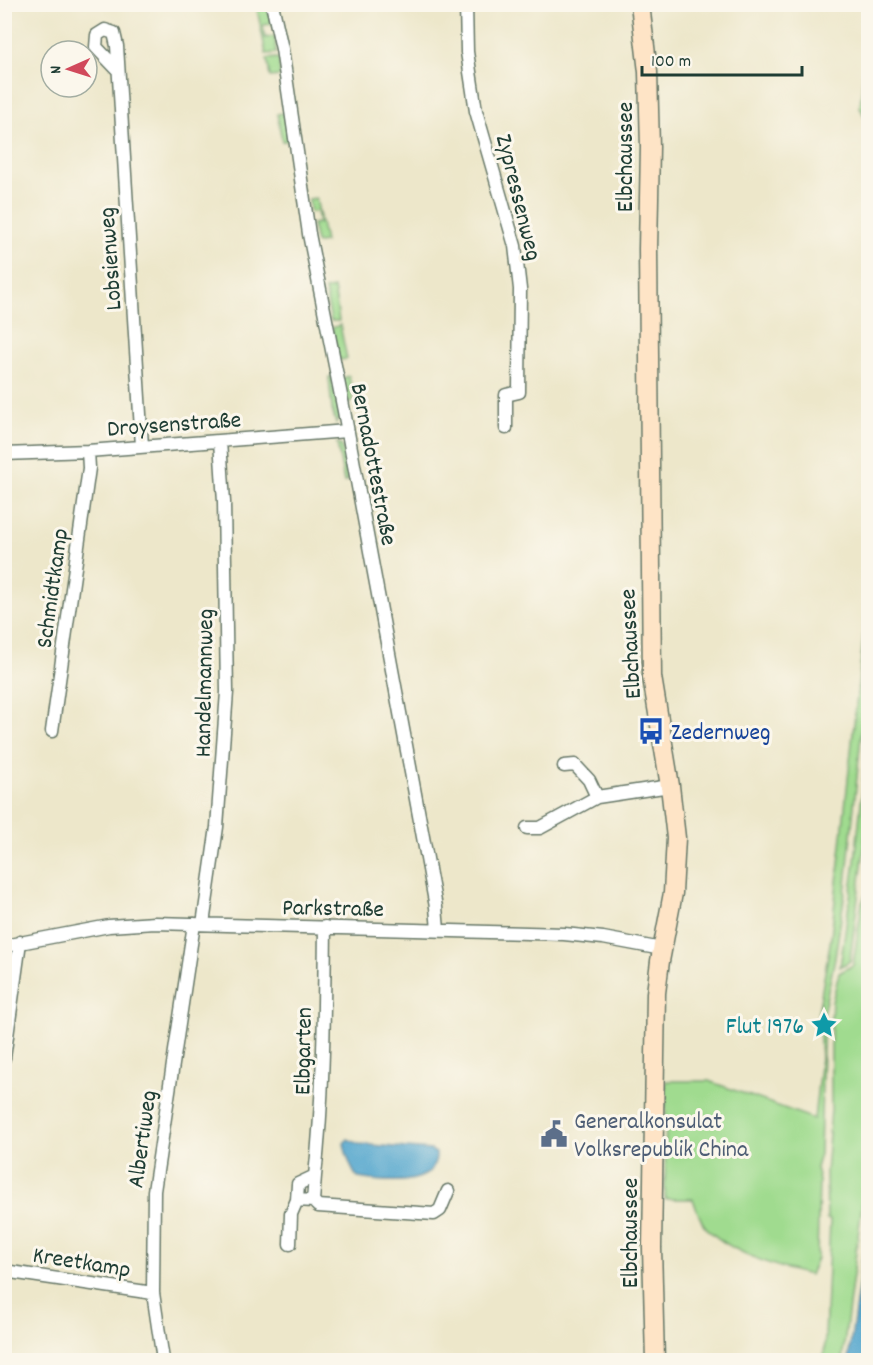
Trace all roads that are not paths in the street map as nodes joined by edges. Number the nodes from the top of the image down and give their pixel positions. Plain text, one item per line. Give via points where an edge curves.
1 (272, 4) edge
2 (466, 4) edge
3 (633, 4) edge
4 (640, 4) edge
5 (643, 29) junction
6 (117, 69) dead end
7 (506, 428) dead end
8 (347, 431) junction
9 (220, 441) junction
10 (142, 446) junction
11 (88, 451) junction
12 (4, 454) edge
13 (52, 731) dead end
14 (564, 766) dead end
15 (670, 786) junction
16 (597, 797) junction
17 (527, 828) dead end
18 (198, 924) junction
19 (325, 927) junction
20 (438, 930) junction
21 (20, 942) junction
22 (4, 946) edge
23 (662, 949) junction
24 (4, 1058) edge
25 (315, 1176) junction
26 (448, 1191) dead end
27 (297, 1200) junction
28 (313, 1201) junction
29 (290, 1244) dead end
30 (4, 1271) edge
31 (153, 1293) junction
32 (162, 1360) edge
33 (655, 1360) edge

1 - 8 street, Bernadottestraße via 309,234
2 - 7 street, Zypressenweg via 467,52 476,111 515,246 520,289 519,392 506,395
3 - 5 main road, Elbchaussee
4 - 5 main road, Elbchaussee
5 - 15 main road, Elbchaussee via 650,136 652,677
6 - 10 street, Lobsienweg
8 - 9 street, Droysenstraße
8 - 20 street, Bernadottestraße
9 - 10 street, Droysenstraße
9 - 18 street, Handelmannweg via 226,692 217,827
10 - 11 street, Droysenstraße
11 - 12 street, Droysenstraße
11 - 13 street, Schmidtkamp via 89,468
14 - 16 street via 575,765 583,771
15 - 16 street
15 - 23 main road, Elbchaussee via 675,863
16 - 17 street via 540,828
18 - 19 street, Parkstraße
18 - 21 street, Parkstraße via 109,926
18 - 31 street, Albertiweg via 154,1191
19 - 20 street, Parkstraße
19 - 25 street, Elbgarten via 321,1125
20 - 23 street, Parkstraße via 587,936
21 - 22 street, Parkstraße
21 - 24 street
23 - 33 main road, Elbchaussee via 656,993 652,1238
25 - 27 street via 298,1184
25 - 28 street, Elbgarten
26 - 28 street via 440,1210 434,1214 318,1206
27 - 28 street
27 - 29 street via 291,1214
30 - 31 street, Kreetkamp
31 - 32 street, Albertiweg

